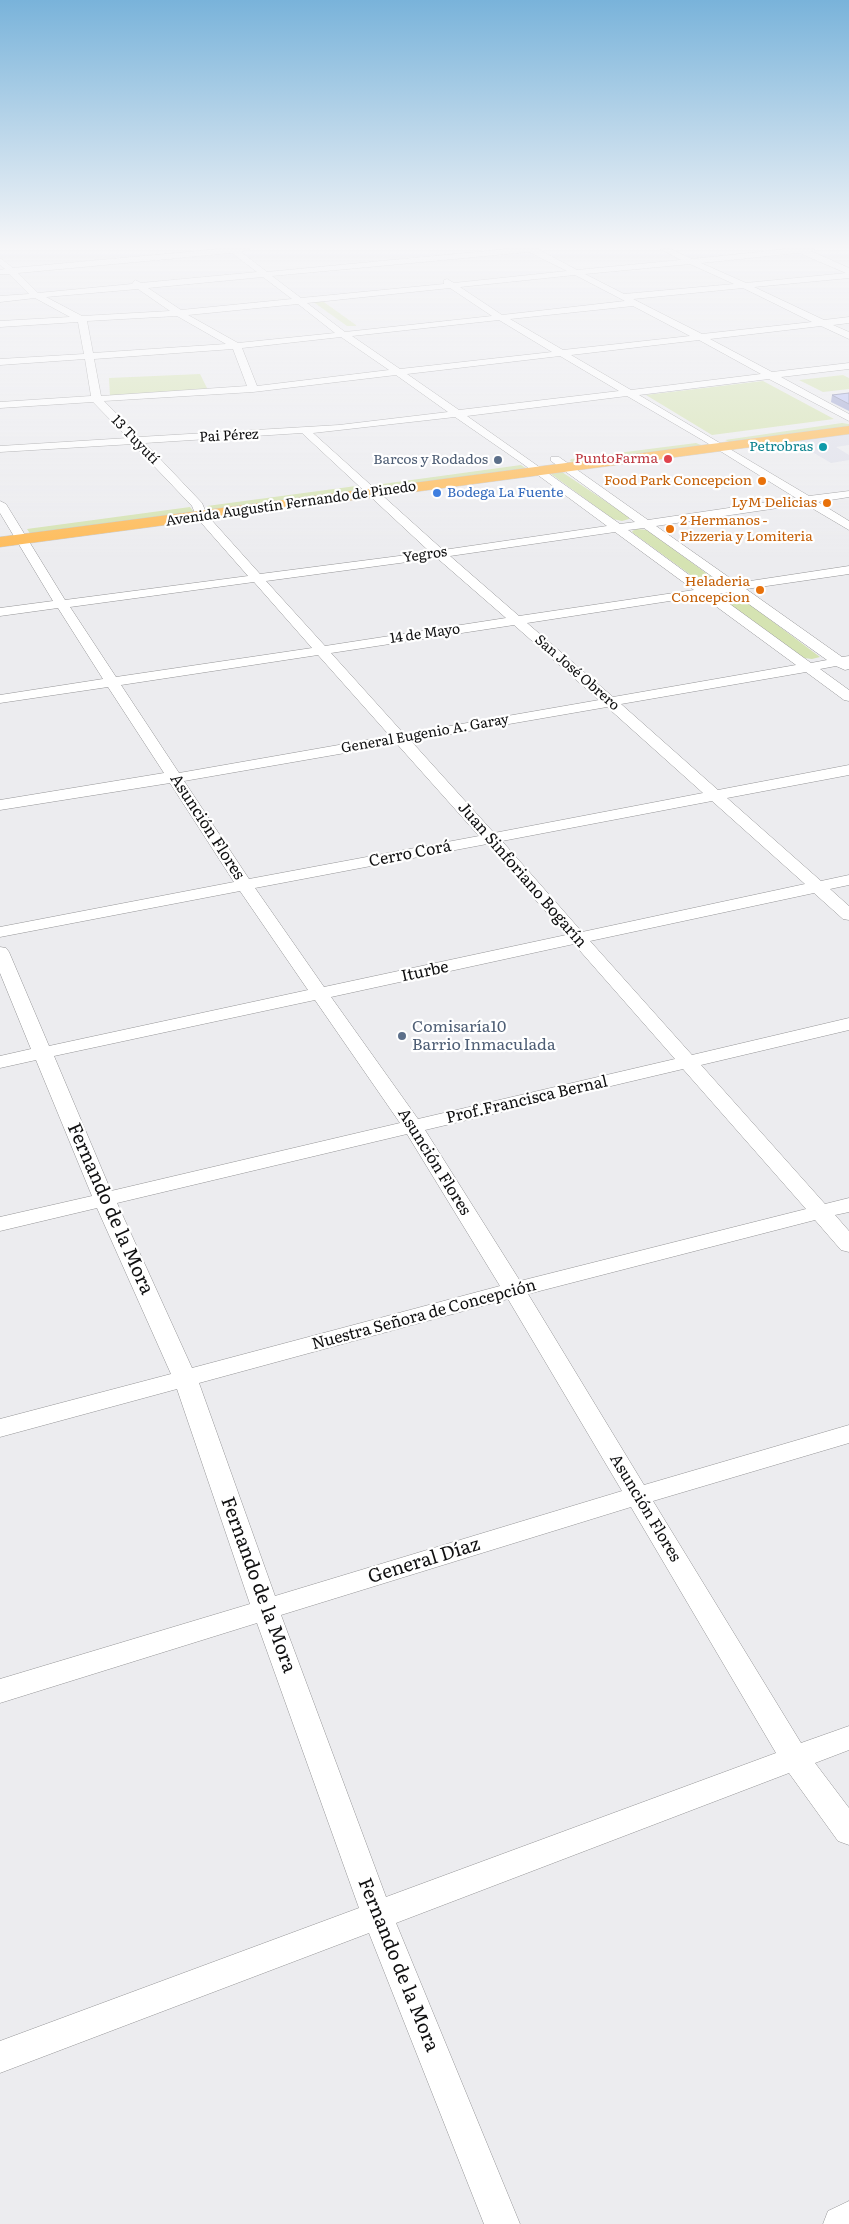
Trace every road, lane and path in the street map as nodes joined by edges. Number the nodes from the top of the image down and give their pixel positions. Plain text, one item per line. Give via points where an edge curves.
1 (90, 353) edge
2 (147, 353) edge
3 (239, 353) edge
4 (369, 353) edge
5 (572, 353) edge
6 (730, 353) edge
7 (562, 354) junction
8 (91, 357) junction
9 (0, 362) edge
10 (849, 366) edge
11 (398, 373) junction
12 (773, 376) junction
13 (253, 389) junction
14 (630, 394) junction
15 (97, 400) junction
16 (0, 405) edge
17 (457, 415) junction
18 (849, 419) edge
19 (849, 430) edge
20 (305, 431) junction
21 (136, 441) junction
22 (714, 443) junction
23 (0, 449) edge
24 (560, 463) junction
25 (532, 467) junction
26 (369, 488) junction
27 (849, 494) edge
28 (805, 500) junction
29 (0, 504) edge
30 (199, 510) junction
31 (642, 523) junction
32 (849, 526) edge
33 (617, 527) junction
34 (13, 533) edge
35 (0, 542) edge
36 (440, 554) junction
37 (849, 570) edge
38 (257, 578) junction
39 (734, 588) junction
40 (706, 591) junction
41 (61, 603) junction
42 (0, 612) edge
43 (517, 621) junction
44 (319, 650) junction
45 (846, 664) edge
46 (808, 667) junction
47 (113, 682) junction
48 (849, 697) edge
49 (0, 699) edge
50 (609, 701) junction
51 (400, 739) junction
52 (849, 770) edge
53 (176, 778) junction
54 (716, 795) junction
55 (0, 806) edge
56 (491, 838) junction
57 (849, 880) edge
58 (244, 885) junction
59 (816, 886) junction
60 (849, 915) edge
61 (0, 932) edge
62 (578, 939) junction
63 (0, 952) edge
64 (321, 995) junction
65 (849, 1024) edge
66 (43, 1053) junction
67 (0, 1062) edge
68 (687, 1062) junction
69 (413, 1127) junction
70 (104, 1199) junction
71 (849, 1205) edge
72 (819, 1214) junction
73 (0, 1224) edge
74 (849, 1245) edge
75 (514, 1290) junction
76 (185, 1378) junction
77 (0, 1428) edge
78 (849, 1434) edge
79 (637, 1496) junction
80 (266, 1610) junction
81 (0, 1691) edge
82 (849, 1738) edge
83 (794, 1757) junction
84 (849, 1832) edge
85 (378, 1917) junction
86 (0, 2057) edge
87 (849, 2219) edge
88 (502, 2224) edge
89 (841, 2224) edge

1 - 8 street
2 - 8 street
3 - 13 street
4 - 11 street
5 - 7 street
6 - 12 street
7 - 11 street
7 - 14 street
8 - 9 street
8 - 15 street
10 - 12 street, Pai Pérez
11 - 13 street
11 - 17 street
12 - 14 street, Pai Pérez
12 - 18 street
13 - 15 street
14 - 17 street, Pai Pérez
14 - 22 street
15 - 16 street
15 - 21 street, 13 Tuyutí
17 - 20 street, Pai Pérez
17 - 25 street
18 - 22 highway, Avenida Augustín Fernando de Pinedo
19 - 22 highway, Avenida Augustín Fernando de Pinedo
20 - 21 street, Pai Pérez
20 - 26 street, San José Obrero
21 - 23 street, Pai Pérez
21 - 30 street, 13 Tuyutí
22 - 24 highway, Avenida Augustín Fernando de Pinedo
22 - 28 street
24 - 25 highway, Avenida Augustín Fernando de Pinedo
24 - 31 street
25 - 26 highway, Avenida Augustín Fernando de Pinedo
25 - 33 street
26 - 30 highway, Avenida Augustín Fernando de Pinedo
26 - 36 street, San José Obrero
27 - 28 street, Yegros
28 - 31 street, Yegros
28 - 32 street
29 - 34 street, Asunción Flores
30 - 34 highway, Avenida Augustín Fernando de Pinedo
30 - 38 street, Juan Sinforiano Bogarín
31 - 33 street, Yegros
31 - 39 street
33 - 36 street, Yegros
33 - 40 street
34 - 35 highway, Avenida Augustín Fernando de Pinedo
34 - 41 street, Asunción Flores
36 - 38 street, Yegros
36 - 43 street, San José Obrero
37 - 39 street, 14 de Mayo
38 - 41 street, Yegros
38 - 44 street, Juan Sinforiano Bogarín
39 - 40 street, 14 de Mayo
39 - 45 street
40 - 43 street, 14 de Mayo
40 - 46 street
41 - 42 street, Yegros
41 - 47 street, Asunción Flores
43 - 44 street, 14 de Mayo
43 - 50 street, San José Obrero
44 - 47 street, 14 de Mayo
44 - 51 street, Juan Sinforiano Bogarín
45 - 46 street, General Eugenio A. Garay
46 - 48 street
46 - 50 street, General Eugenio A. Garay
47 - 49 street, 14 de Mayo
47 - 53 street, Asunción Flores
50 - 51 street, General Eugenio A. Garay
50 - 54 street, San José Obrero
51 - 53 street, General Eugenio A. Garay
51 - 56 street, Juan Sinforiano Bogarín
52 - 54 street, Cerro Corá
53 - 55 street, General Eugenio A. Garay via 160,778
53 - 58 street, Asunción Flores
54 - 56 street, Cerro Corá
54 - 59 street, San José Obrero
56 - 58 street, Cerro Corá
56 - 62 street, Juan Sinforiano Bogarín
57 - 59 street, Iturbe
58 - 61 street, Cerro Corá
58 - 64 street, Asunción Flores
59 - 60 street, San José Obrero
59 - 62 street, Iturbe
62 - 64 street, Iturbe
62 - 68 street, Juan Sinforiano Bogarín
63 - 66 street, Fernando de la Mora
64 - 66 street, Iturbe
64 - 69 street, Asunción Flores
65 - 68 street, Prof.Francisca Bernal
66 - 67 street, Iturbe
66 - 70 street, Fernando de la Mora
68 - 69 street, Prof.Francisca Bernal
68 - 72 street, Juan Sinforiano Bogarín
69 - 70 street, Prof.Francisca Bernal
69 - 75 street, Asunción Flores
70 - 73 street, Prof.Francisca Bernal
70 - 76 street, Fernando de la Mora
71 - 72 street, Nuestra Señora de Concepción
72 - 74 street, Juan Sinforiano Bogarín
72 - 75 street, Nuestra Señora de Concepción
75 - 76 street, Nuestra Señora de Concepción
75 - 79 street, Asunción Flores
76 - 77 street, Nuestra Señora de Concepción
76 - 80 street, Fernando de la Mora
78 - 79 street, General Díaz
79 - 80 street, General Díaz
79 - 83 street, Asunción Flores
80 - 81 street, General Díaz
80 - 85 street, Fernando de la Mora
82 - 83 street
83 - 84 street, Asunción Flores
83 - 85 street
85 - 86 street
85 - 88 street, Fernando de la Mora
87 - 89 street

